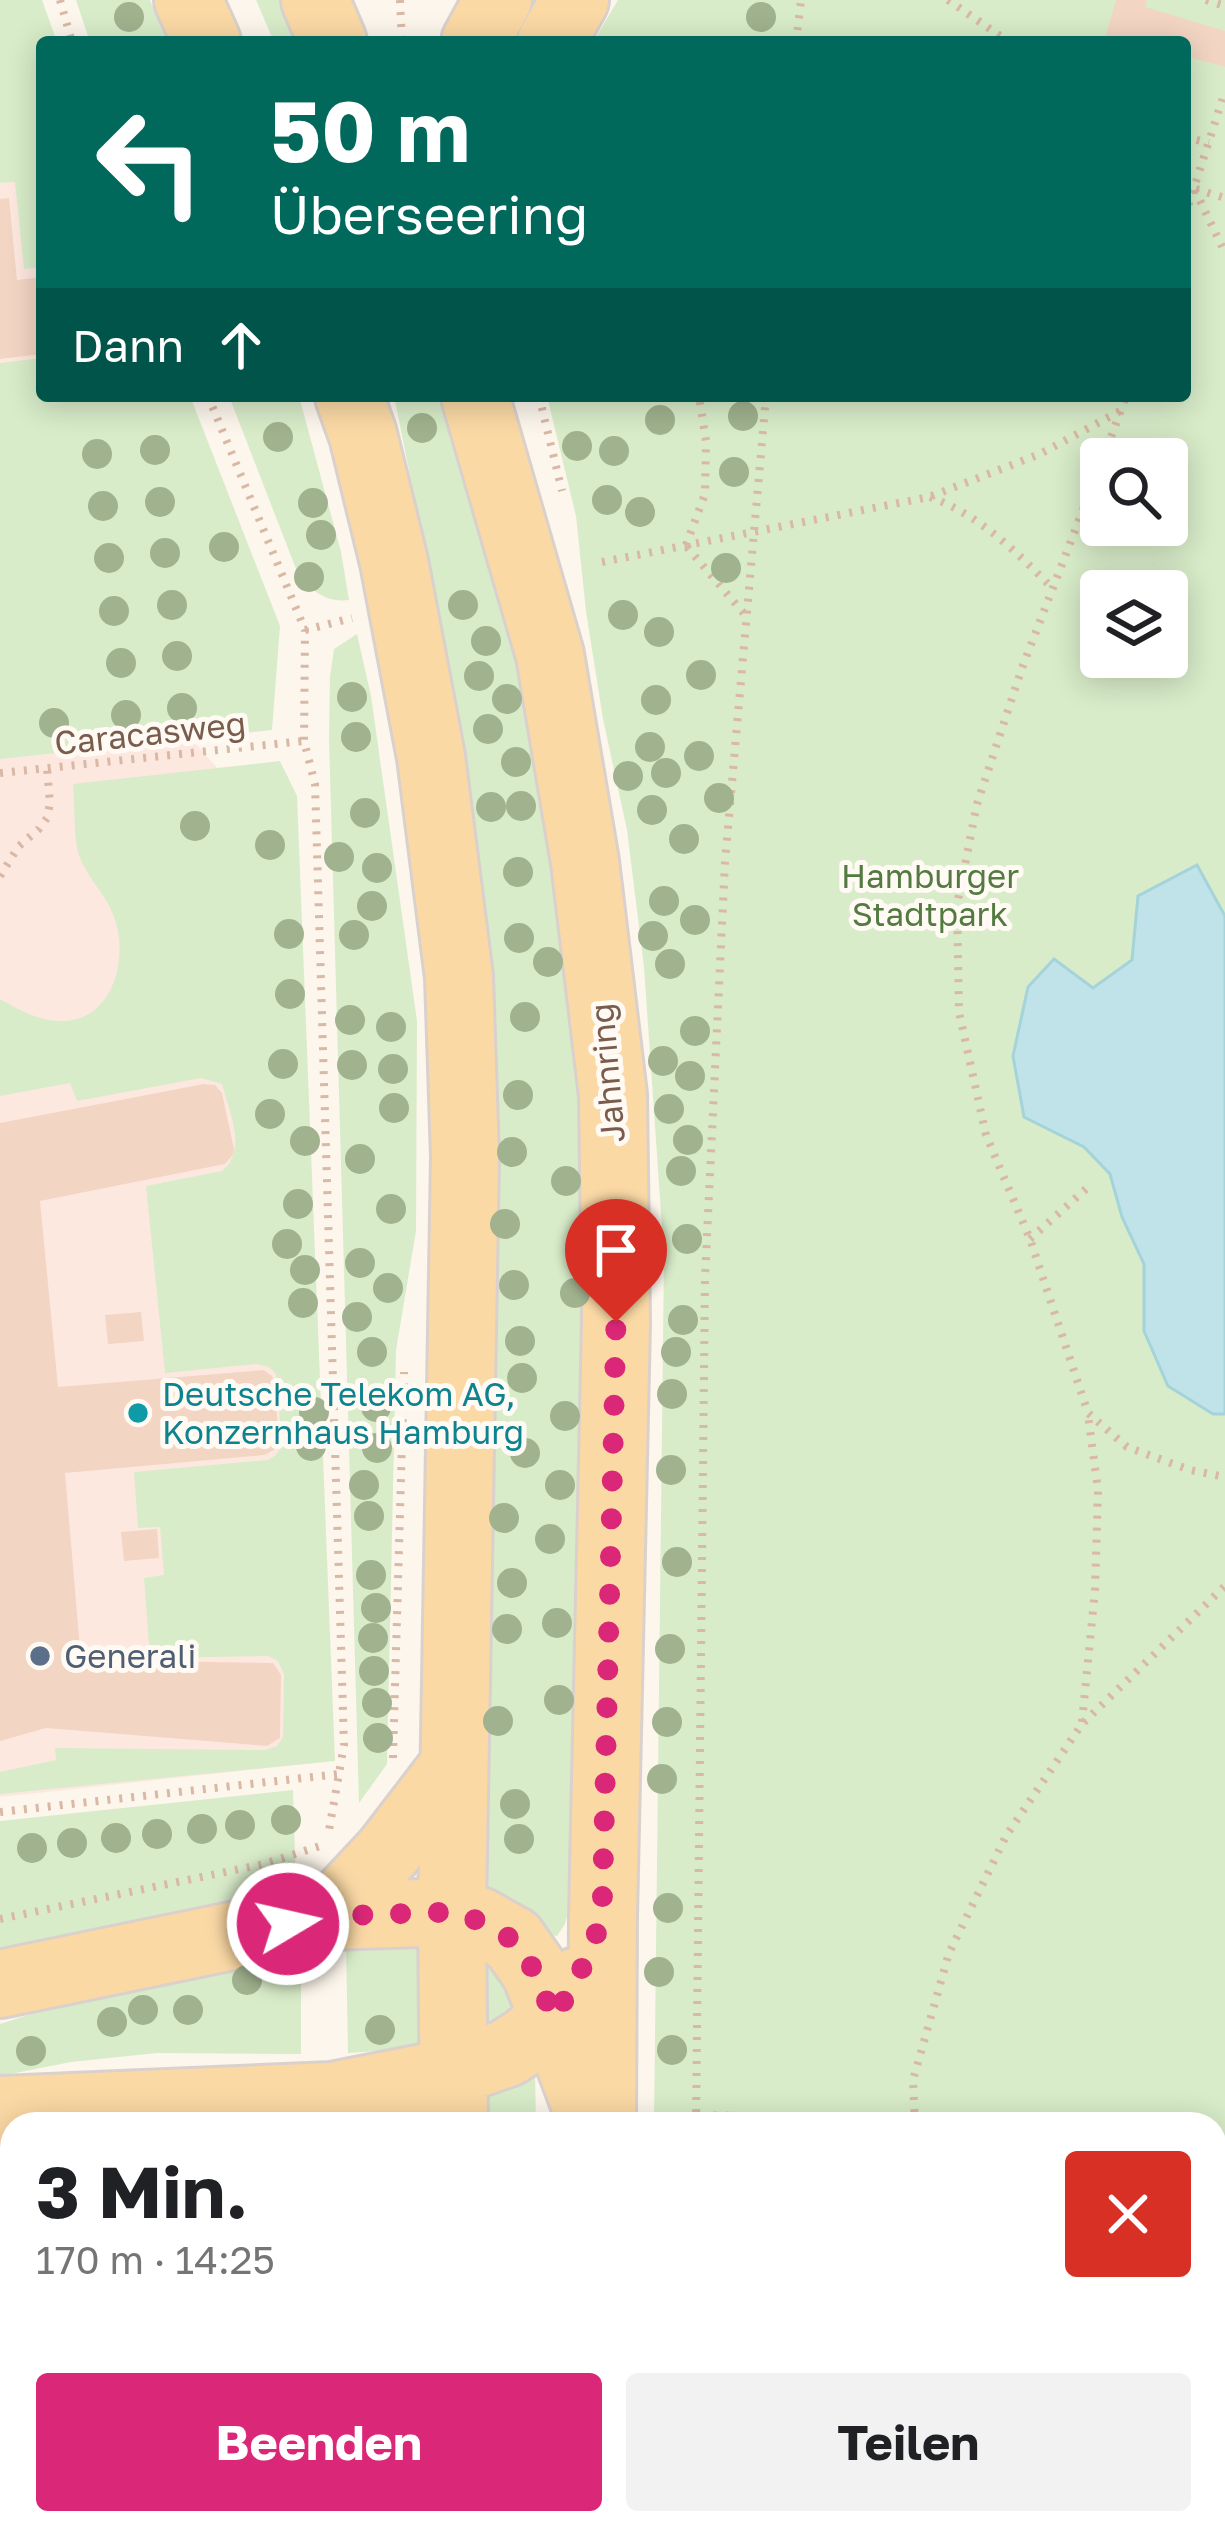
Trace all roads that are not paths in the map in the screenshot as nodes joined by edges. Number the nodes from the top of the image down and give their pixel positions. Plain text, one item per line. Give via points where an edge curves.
1 (188, 0) edge
2 (315, 0) edge
3 (498, 0) edge
4 (575, 0) edge
5 (204, 36) edge
6 (330, 36) edge
7 (478, 36) edge
8 (554, 36) edge
9 (477, 402) edge
10 (357, 409) edge
11 (423, 1764) junction
12 (328, 1888) junction
13 (452, 1912) junction
14 (602, 1916) junction
15 (0, 1984) edge
16 (553, 2018) junction
17 (453, 2098) edge
18 (355, 2110) edge
19 (188, 2112) edge
20 (592, 2112) edge
21 (597, 2112) edge

1 - 5 main road
2 - 6 main road
3 - 7 main road
4 - 8 main road
9 - 14 main road, Jahnring via 550,655 613,1095 616,1322
10 - 11 main road via 431,757 459,977 465,1156
11 - 12 main road via 388,1852
11 - 13 main road
12 - 13 main road
12 - 15 main road
13 - 16 main road via 513,1940
13 - 17 main road
14 - 16 main road via 592,1951
14 - 21 main road, Jahnring
16 - 17 main road
16 - 20 main road
17 - 18 main road
18 - 19 main road

